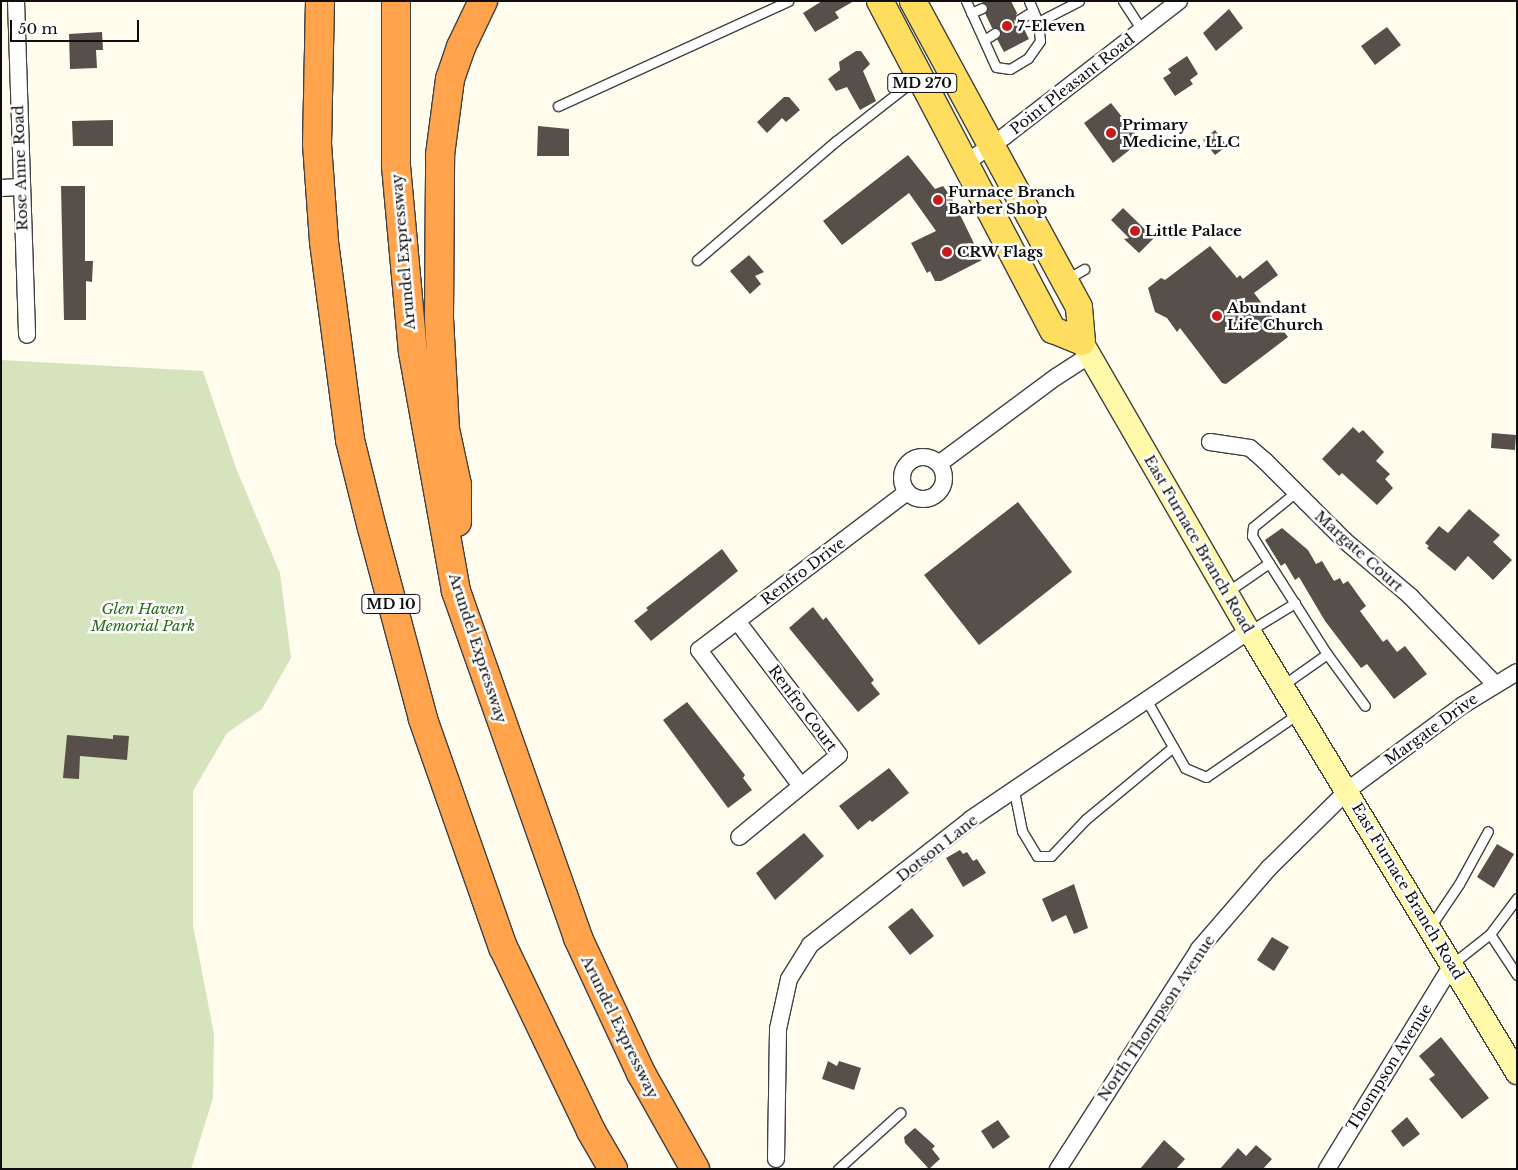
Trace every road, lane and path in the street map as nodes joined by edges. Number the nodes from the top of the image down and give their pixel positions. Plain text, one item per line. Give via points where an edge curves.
1 (16, 1) edge
2 (320, 1) edge
3 (396, 1) edge
4 (483, 1) edge
5 (788, 1) edge
6 (880, 1) edge
7 (966, 1) edge
8 (1028, 1) edge
9 (1080, 1) edge
10 (1123, 1) edge
11 (1179, 1) edge
12 (914, 2) edge
13 (982, 8) dead end
14 (1033, 11) junction
15 (972, 13) junction
16 (1020, 19) dead end
17 (1038, 22) junction
18 (1142, 30) junction
19 (995, 34) dead end
20 (984, 40) junction
21 (919, 76) junction
22 (558, 106) dead end
23 (991, 146) junction
24 (964, 164) junction
25 (20, 187) junction
26 (1, 188) edge
27 (697, 260) dead end
28 (26, 335) dead end
29 (1086, 349) junction
30 (1210, 442) dead end
31 (940, 463) junction
32 (907, 492) junction
33 (1296, 492) junction
34 (1269, 563) junction
35 (456, 591) junction
36 (1227, 592) junction
37 (1295, 603) junction
38 (737, 621) junction
39 (1249, 631) junction
40 (1327, 654) junction
41 (1517, 672) edge
42 (1495, 684) junction
43 (1283, 685) junction
44 (1147, 701) junction
45 (1365, 706) dead end
46 (1300, 713) junction
47 (1173, 747) junction
48 (802, 786) junction
49 (1348, 790) junction
50 (1014, 791) junction
51 (1488, 831) dead end
52 (739, 837) dead end
53 (1517, 898) edge
54 (1430, 928) junction
55 (1490, 934) junction
56 (1452, 965) junction
57 (1517, 975) edge
58 (1517, 1073) edge
59 (900, 1113) dead end
60 (778, 1164) edge
61 (614, 1169) edge
62 (695, 1169) edge
63 (838, 1169) edge
64 (1058, 1169) edge
65 (1327, 1169) edge

1 - 25 street, Rose Anne Road
2 - 61 highway, MD 10 via 317,144 324,242 350,440 372,528 423,719 502,947 591,1132
3 - 35 highway, Arundel Expressway via 396,166 412,342
4 - 35 highway via 450,79 440,155 439,317 445,429 457,485
5 - 22 lane
6 - 21 main road, MD 270
7 - 15 lane
8 - 14 lane
9 - 17 lane
10 - 18 lane
11 - 18 street, Point Pleasant Road
12 - 23 main road, East Furnace Branch Road / MD 270
13 - 15 lane
14 - 16 lane
14 - 17 lane
15 - 20 lane
17 - 20 lane via 1040,41 1028,58 1010,69 996,67
18 - 23 street, Point Pleasant Road
19 - 20 lane
21 - 24 main road, MD 270
21 - 27 lane
23 - 24 street, Point Pleasant Road
23 - 29 main road, East Furnace Branch Road / MD 270 via 1074,275
24 - 29 main road, MD 270 via 1053,330
25 - 26 street
25 - 28 street, Rose Anne Road
29 - 31 street via 1056,377
29 - 36 main road, East Furnace Branch Road / MD 270
30 - 33 street, Margate Court via 1250,448
31 - 32 street via 945,475 942,489 936,495 918,499
31 - 32 street via 928,456 909,462 904,467 901,480
32 - 38 street, Renfro Drive
33 - 34 lane via 1252,527 1252,536
33 - 42 street, Margate Court via 1344,540 1410,596
34 - 36 lane
34 - 37 lane
35 - 62 highway, Arundel Expressway via 578,938 641,1073
36 - 39 main road, East Furnace Branch Road / MD 270
37 - 39 lane
37 - 40 lane
38 - 48 street, Renfro Court via 839,755
38 - 48 street, Renfro Drive via 699,650
39 - 43 main road, East Furnace Branch Road / MD 270
39 - 44 street, Dotson Lane
40 - 43 lane
40 - 45 lane
41 - 42 street, Margate Drive
42 - 49 street, Margate Drive
43 - 46 main road, East Furnace Branch Road / MD 270
44 - 47 lane
44 - 50 street, Dotson Lane
46 - 47 lane via 1206,777 1185,768
46 - 49 main road, East Furnace Branch Road / MD 270
47 - 50 lane via 1086,819 1051,856 1037,856 1022,831
48 - 52 street, Renfro Court
49 - 54 main road, East Furnace Branch Road / MD 270
49 - 64 street, North Thompson Avenue via 1269,868 1199,948
50 - 60 street, Dotson Lane via 971,819 810,946 789,979 778,1029
51 - 54 lane
53 - 55 lane
54 - 56 main road, East Furnace Branch Road / MD 270
55 - 56 lane
55 - 57 lane
56 - 58 main road, East Furnace Branch Road / MD 270
56 - 65 street, Thompson Avenue
59 - 63 lane

